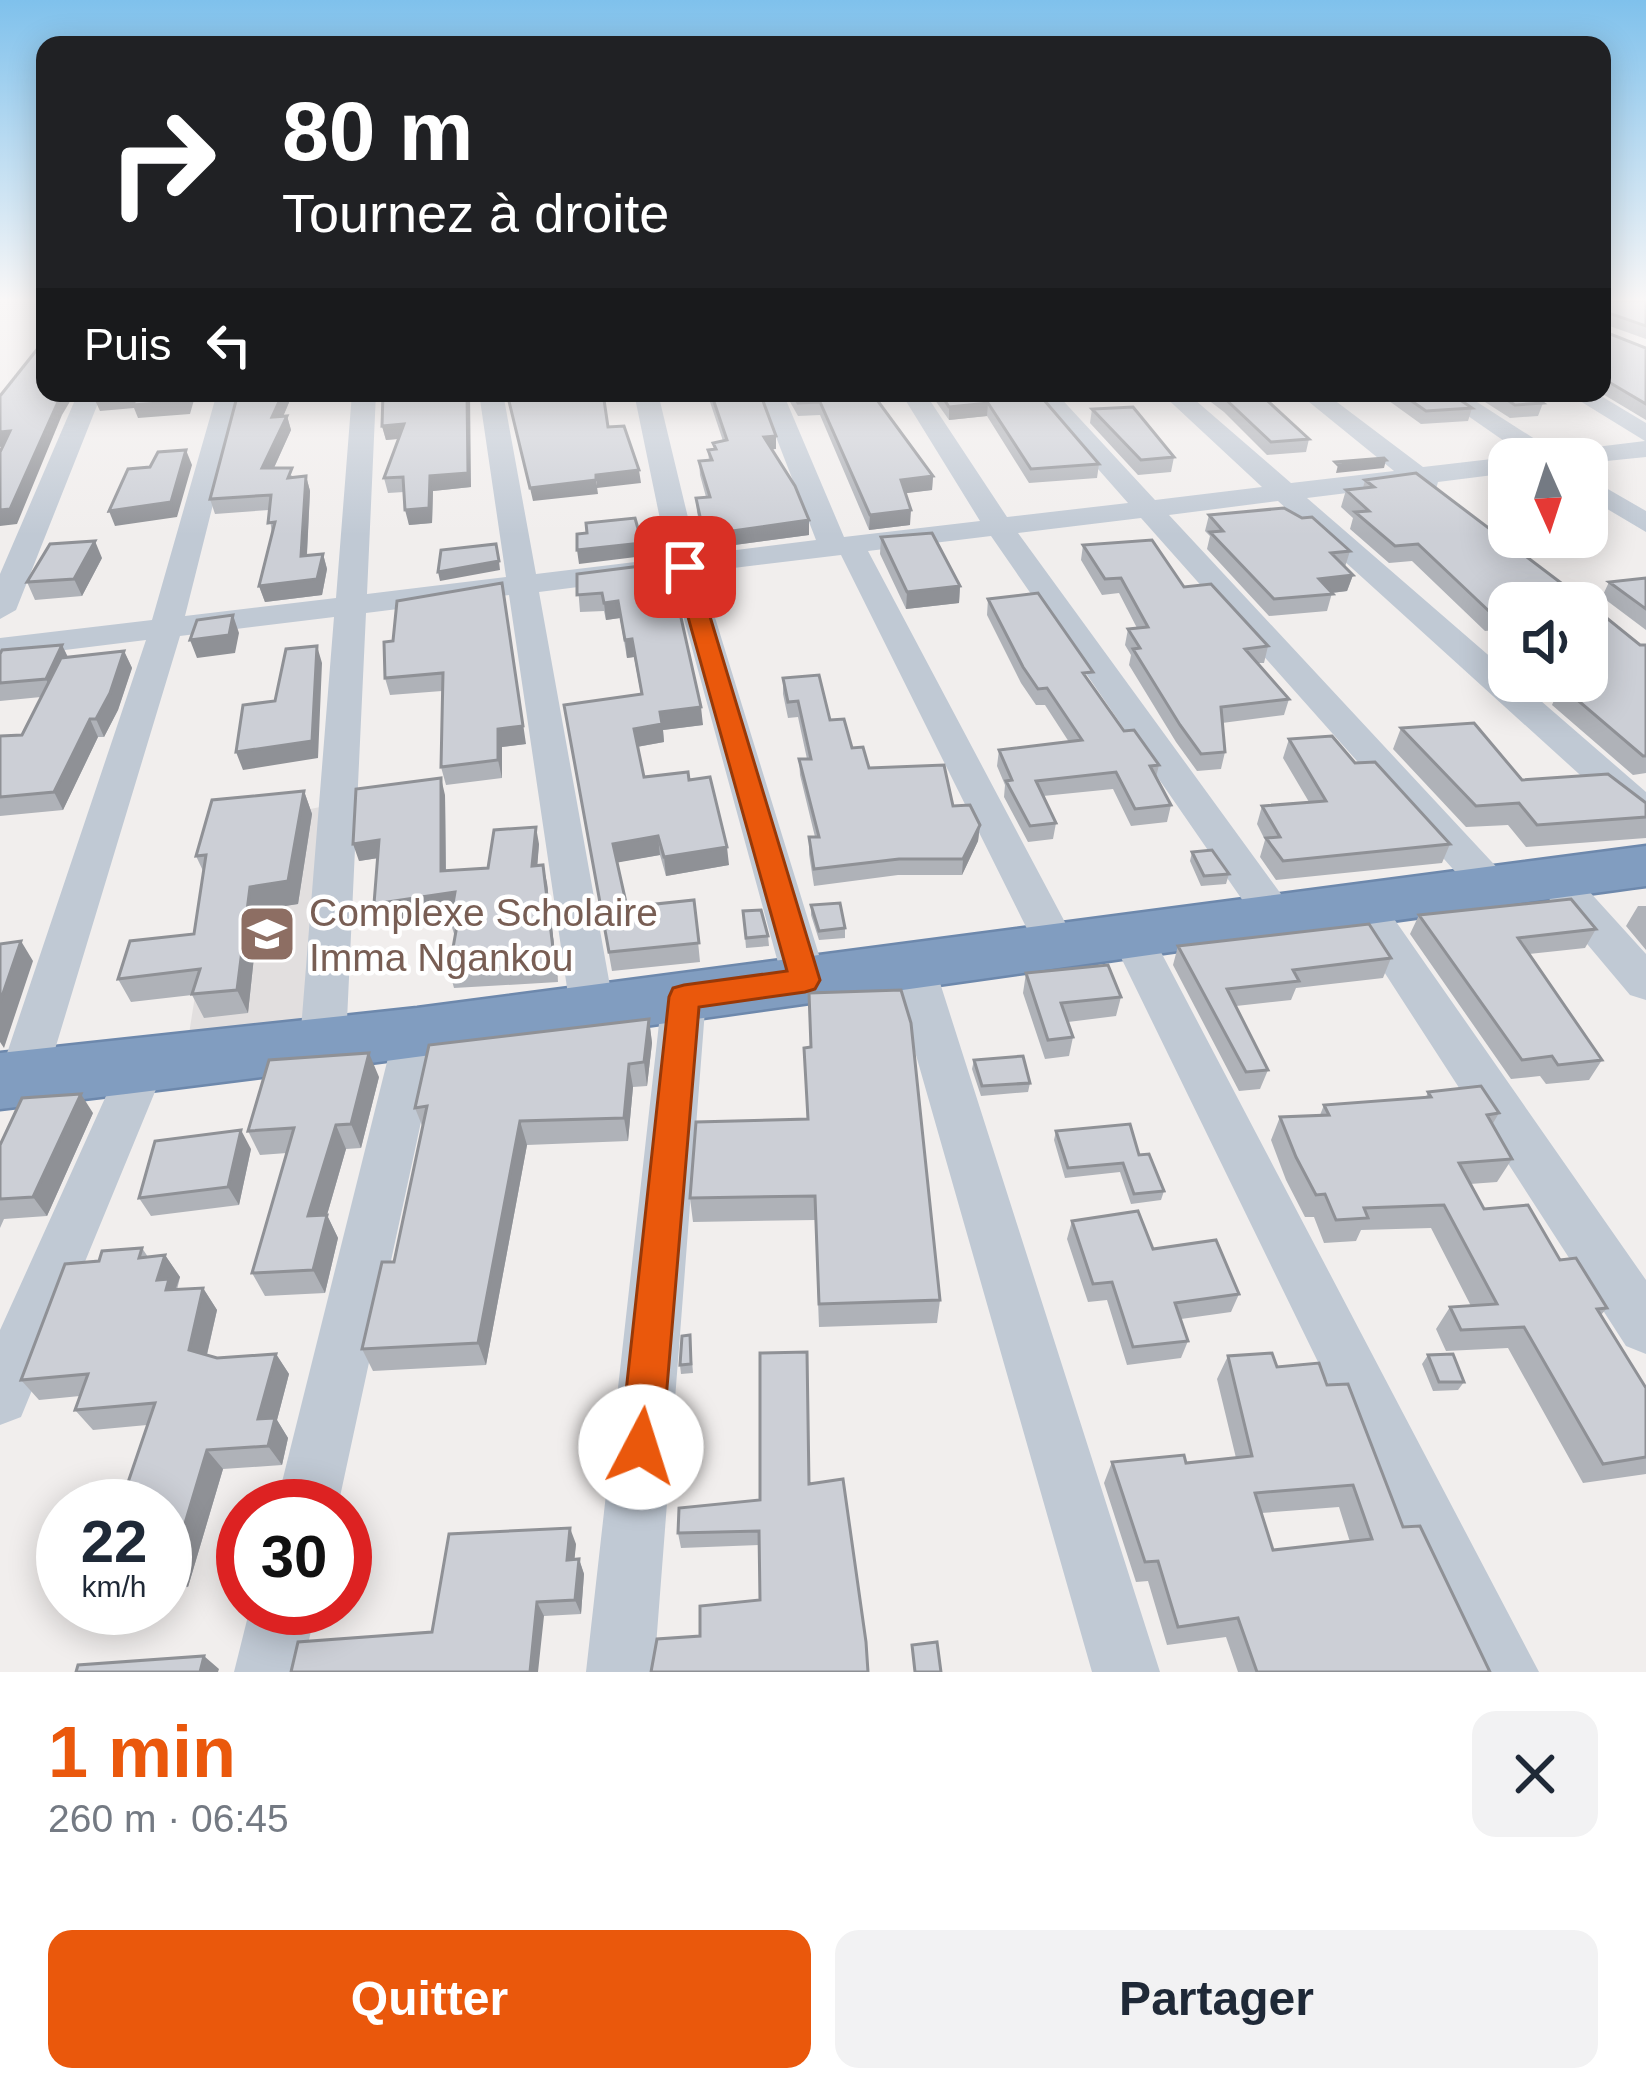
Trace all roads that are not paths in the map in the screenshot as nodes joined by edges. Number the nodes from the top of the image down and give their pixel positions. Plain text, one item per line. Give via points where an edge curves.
1 (86, 402) edge
2 (227, 402) edge
3 (363, 402) edge
4 (492, 402) edge
5 (648, 402) edge
6 (775, 402) edge
7 (919, 402) edge
8 (1051, 402) edge
9 (1183, 402) edge
10 (1322, 402) edge
11 (1461, 402) edge
12 (1594, 402) edge
13 (1646, 434) edge
14 (1516, 438) edge
15 (1646, 449) edge
16 (1608, 453) edge
17 (1488, 468) edge
18 (1418, 476) junction
19 (1284, 494) junction
20 (1608, 499) edge
21 (1454, 504) edge
22 (1148, 509) junction
23 (1646, 524) edge
24 (998, 526) junction
25 (843, 547) junction
26 (685, 567) junction
27 (523, 588) junction
28 (0, 610) edge
29 (347, 610) junction
30 (165, 631) junction
31 (0, 649) edge
32 (1646, 813) edge
33 (1646, 866) edge
34 (1554, 878) junction
35 (1490, 885) junction
36 (1361, 903) junction
37 (1276, 916) junction
38 (1131, 935) junction
39 (1055, 944) junction
40 (912, 964) junction
41 (805, 980) junction
42 (1646, 982) edge
43 (684, 997) junction
44 (592, 1008) junction
45 (417, 1034) junction
46 (323, 1042) junction
47 (143, 1065) junction
48 (11, 1080) edge
49 (1646, 1327) edge
50 (0, 1396) edge
51 (313, 1479) edge
52 (277, 1635) edge
53 (268, 1672) edge
54 (620, 1672) edge
55 (1126, 1672) edge
56 (1505, 1672) edge

1 - 28 street
2 - 30 street
3 - 29 street
4 - 27 street
5 - 26 street
6 - 25 street
7 - 24 street
8 - 22 street
9 - 19 street
10 - 18 street
11 - 14 street
12 - 13 street
15 - 16 street
17 - 18 street
18 - 19 street
18 - 21 street
19 - 22 street
19 - 32 street
20 - 23 street
22 - 24 street
22 - 35 street
24 - 25 street
24 - 37 street
25 - 26 street
25 - 39 street
26 - 27 street
26 - 41 street
27 - 29 street
27 - 44 street
29 - 30 street
29 - 46 street
30 - 31 street
30 - 48 street
33 - 34 highway
34 - 35 highway
34 - 42 street
35 - 36 highway
36 - 37 highway
36 - 49 street
37 - 38 highway
38 - 39 highway
38 - 56 street
39 - 40 highway
40 - 41 highway
40 - 55 street
41 - 43 highway
43 - 44 highway
43 - 54 street
44 - 45 highway
45 - 46 highway
45 - 51 street
46 - 47 highway
47 - 48 highway
47 - 50 street
52 - 53 street

